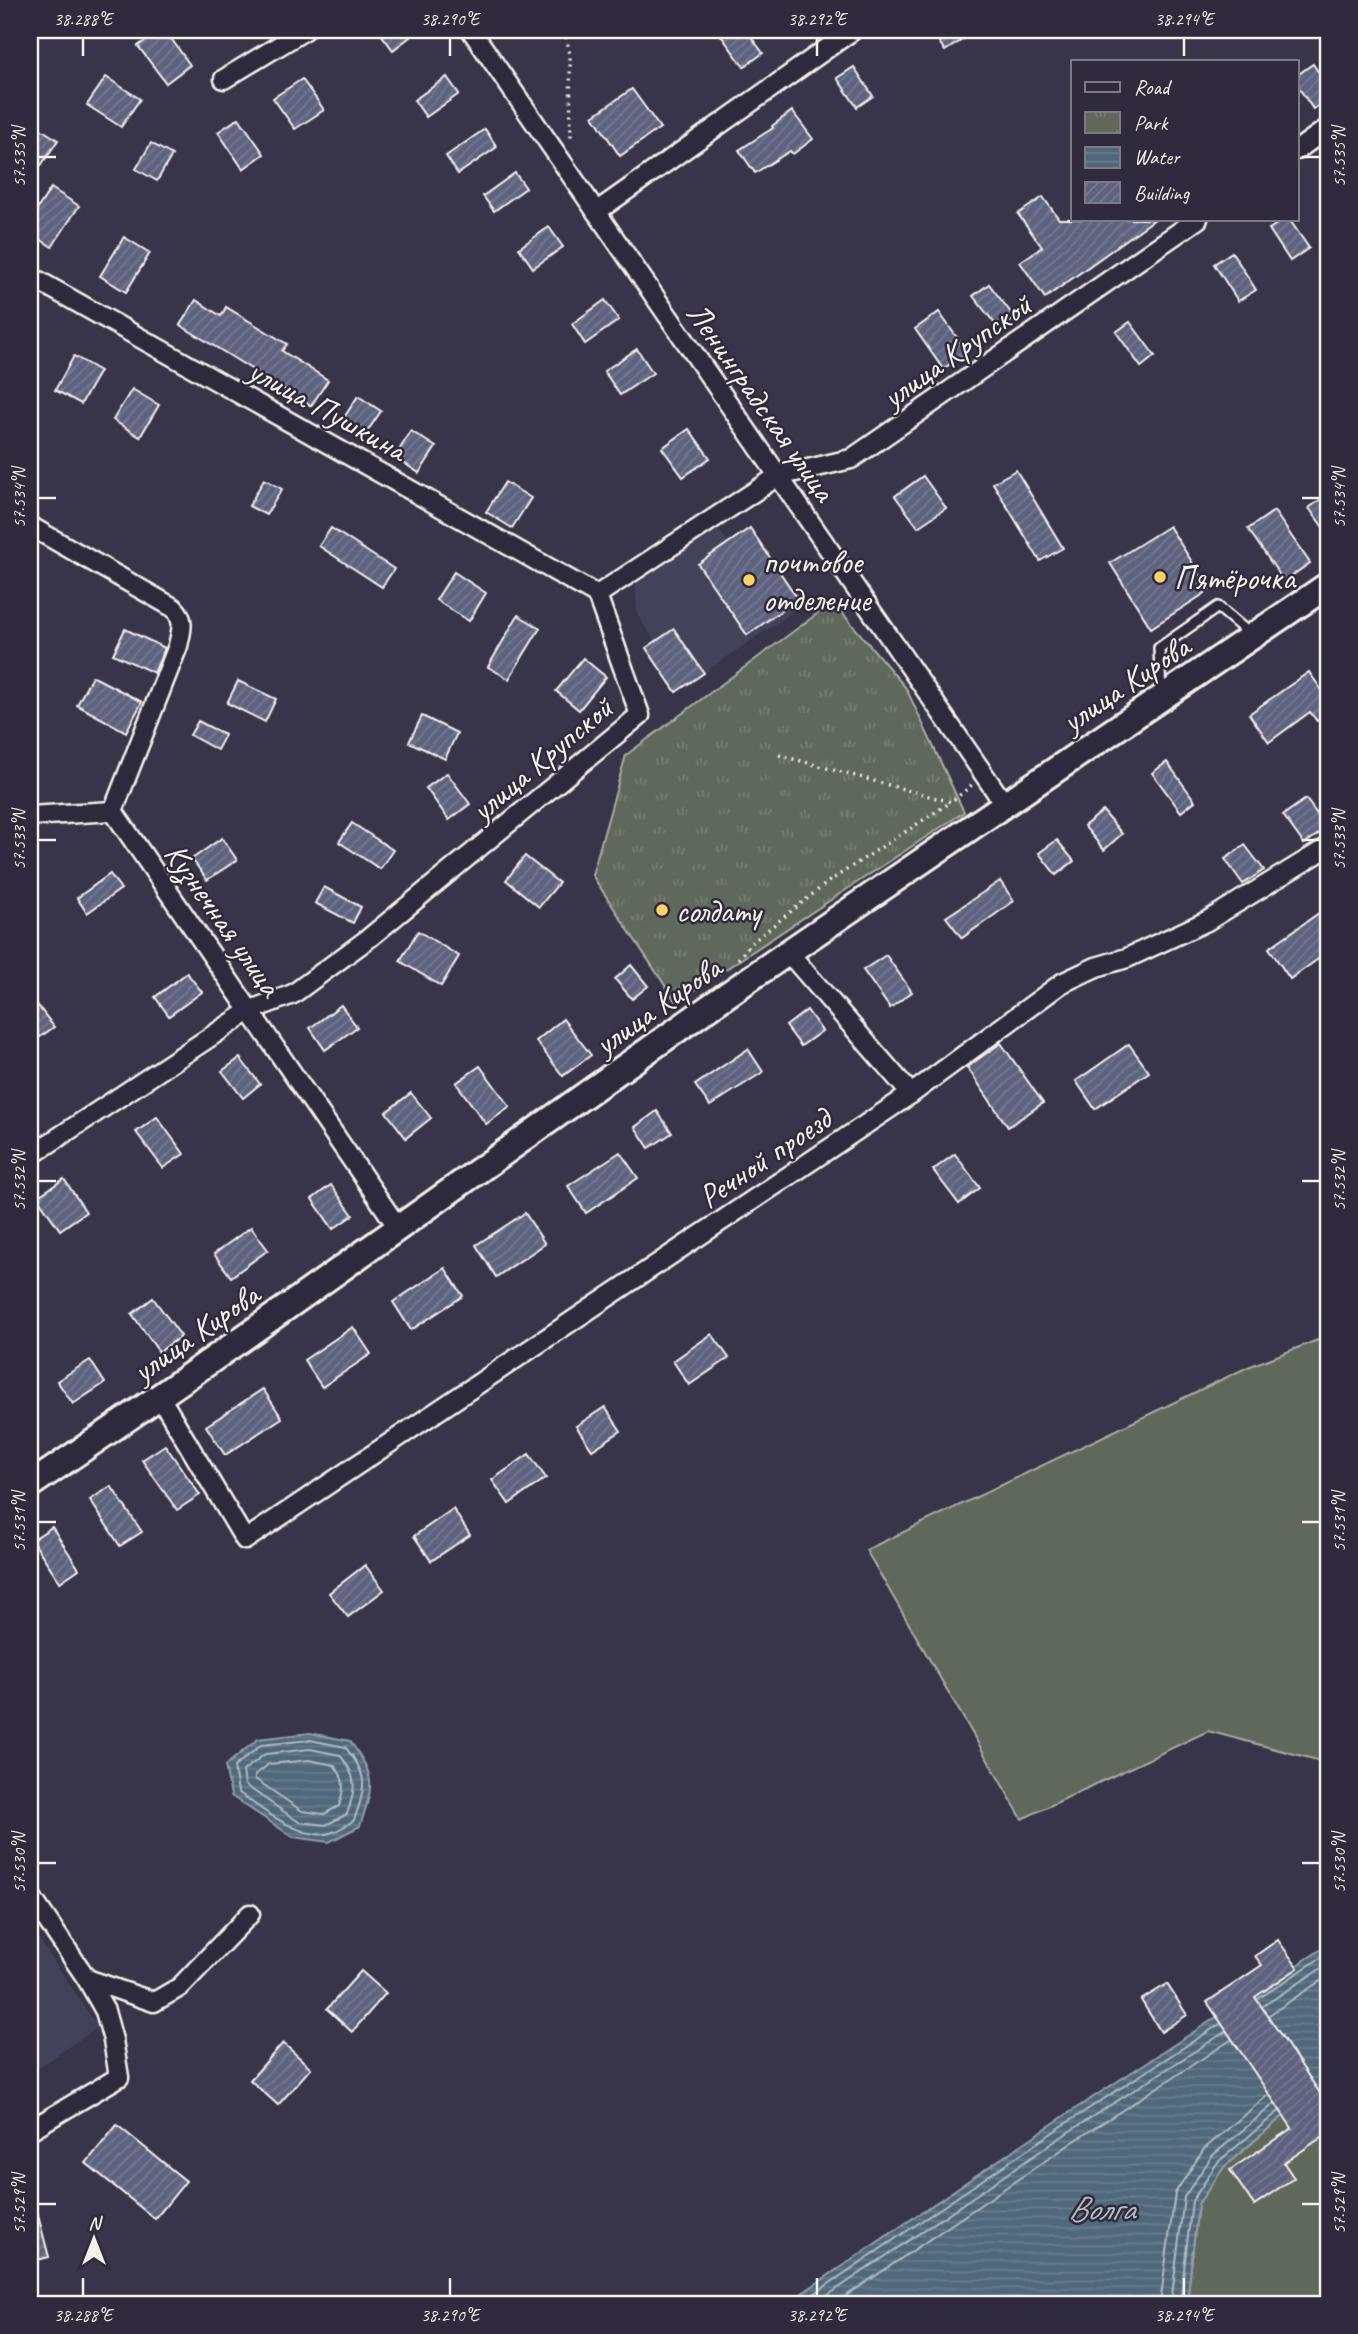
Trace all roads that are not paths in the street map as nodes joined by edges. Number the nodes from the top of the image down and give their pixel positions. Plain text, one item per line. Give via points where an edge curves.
1 (305, 30) edge
2 (471, 30) edge
3 (852, 30) edge
4 (224, 79) dead end
5 (1328, 128) edge
6 (1298, 149) edge
7 (596, 212) junction
8 (1197, 220) edge
9 (30, 276) edge
10 (778, 476) junction
11 (30, 526) edge
12 (1328, 585) edge
13 (597, 594) junction
14 (1253, 636) junction
15 (1162, 699) junction
16 (1005, 805) junction
17 (113, 811) junction
18 (30, 816) edge
19 (1328, 847) edge
20 (788, 952) junction
21 (251, 1010) junction
22 (911, 1094) junction
23 (30, 1156) edge
24 (399, 1229) junction
25 (160, 1397) junction
26 (30, 1485) edge
27 (30, 1895) edge
28 (250, 1914) dead end
29 (87, 1979) junction
30 (30, 2130) edge

1 - 4 street
2 - 7 street, Ленинградская улица
3 - 7 street
5 - 6 street
7 - 10 street, Ленинградская улица
8 - 10 street, улица Крупской via 851,459
9 - 13 street, улица Пушкина
10 - 13 street, улица Крупской
10 - 16 street, Ленинградская улица
11 - 17 street via 174,608 183,620 178,646
12 - 14 street, улица Кирова
13 - 21 street, улица Крупской via 640,715 369,939 293,994
14 - 15 street, улица Кирова
14 - 15 lane via 1218,607 1159,648
15 - 16 street, улица Кирова
16 - 20 street, улица Кирова
17 - 18 street
17 - 21 street, Кузнечная улица
19 - 22 street, Речной проезд via 1207,921 1062,983
20 - 22 street
20 - 24 street, улица Кирова
21 - 23 street, улица Крупской
21 - 24 street, Кузнечная улица
22 - 25 street, Речной проезд via 245,1540
24 - 25 street, улица Кирова
25 - 26 street, улица Кирова
27 - 29 street
28 - 29 street via 180,1987 154,2002
29 - 30 street via 105,2011 120,2077

